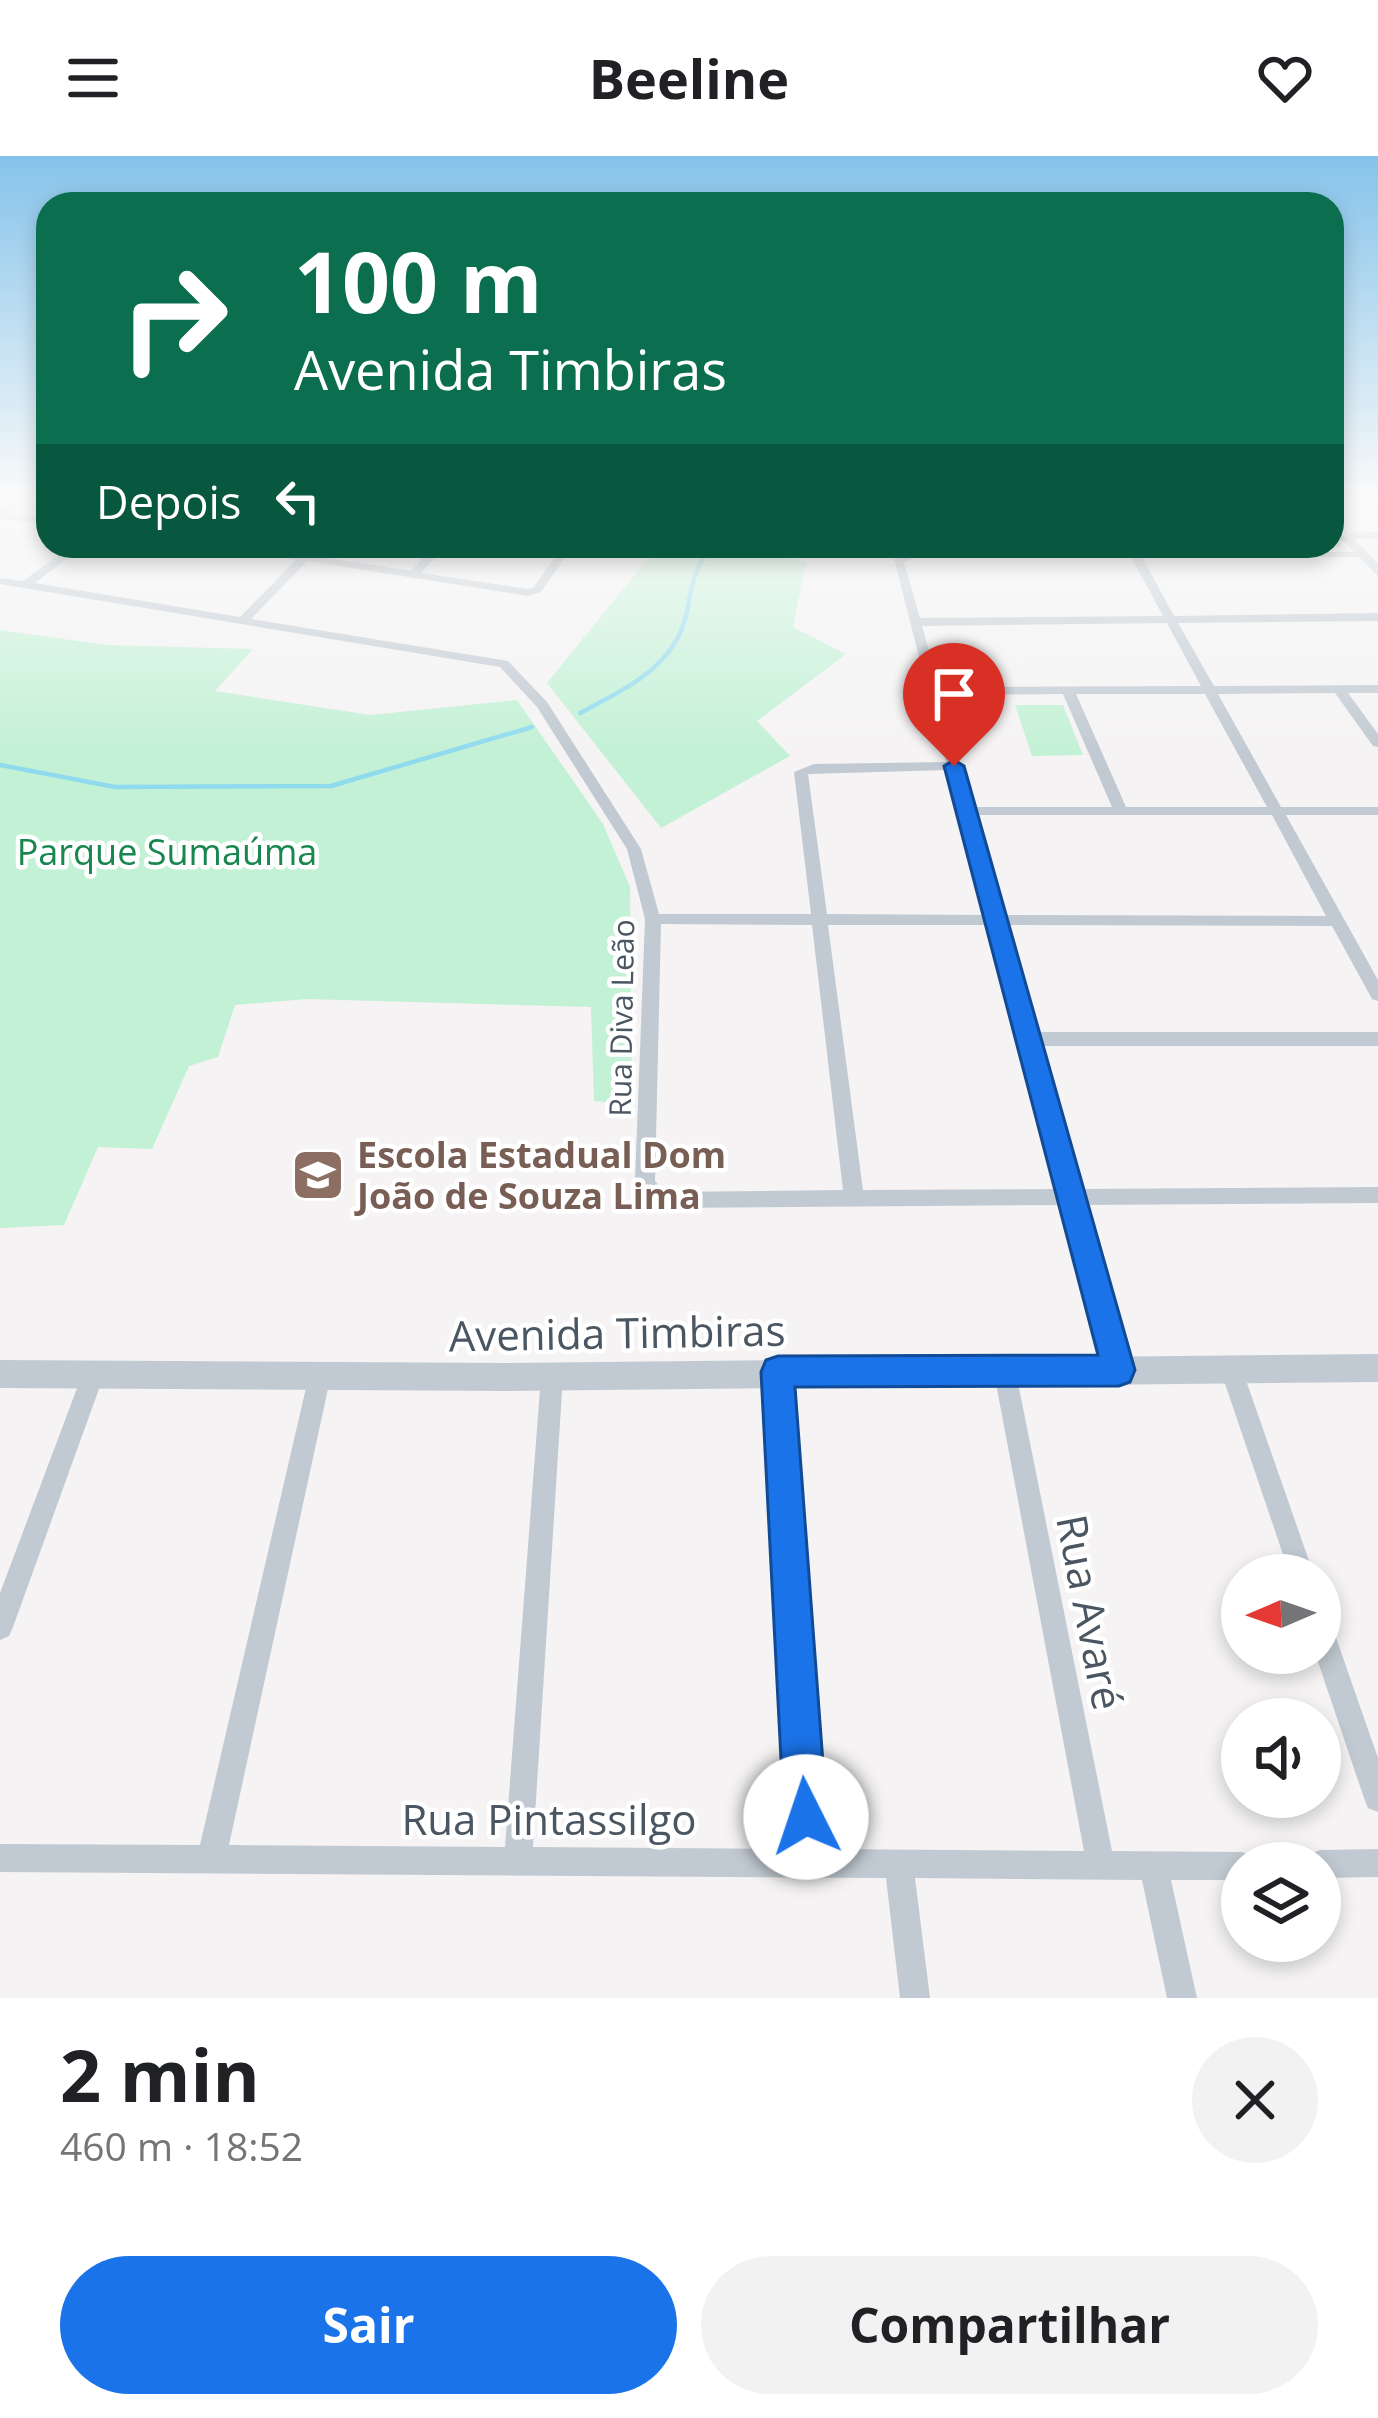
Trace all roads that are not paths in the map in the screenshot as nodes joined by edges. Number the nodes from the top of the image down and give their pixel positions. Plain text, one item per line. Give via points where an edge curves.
1 (0, 581) edge
2 (31, 581) edge
3 (281, 581) edge
4 (450, 581) edge
5 (543, 581) edge
6 (904, 581) edge
7 (1150, 581) edge
8 (26, 585) junction
9 (1378, 617) edge
10 (244, 619) junction
11 (1172, 620) junction
12 (916, 622) junction
13 (1339, 689) junction
14 (1378, 689) edge
15 (1068, 690) junction
16 (1209, 690) junction
17 (934, 691) junction
18 (1378, 743) edge
19 (954, 766) junction
20 (966, 811) junction
21 (1121, 811) junction
22 (1276, 811) junction
23 (1378, 811) edge
24 (995, 917) junction
25 (653, 920) junction
26 (820, 920) junction
27 (1337, 921) junction
28 (1378, 995) edge
29 (1028, 1039) junction
30 (1378, 1039) edge
31 (1071, 1196) junction
32 (1378, 1196) edge
33 (854, 1199) junction
34 (1378, 1368) edge
35 (1231, 1369) junction
36 (1119, 1370) junction
37 (778, 1372) junction
38 (1005, 1373) junction
39 (0, 1374) edge
40 (93, 1375) junction
41 (320, 1375) junction
42 (551, 1376) junction
43 (1294, 1554) edge
44 (0, 1627) edge
45 (1335, 1674) edge
46 (1378, 1798) edge
47 (0, 1858) edge
48 (518, 1859) junction
49 (211, 1861) junction
50 (808, 1862) junction
51 (1378, 1863) edge
52 (899, 1864) junction
53 (1341, 1864) edge
54 (1101, 1866) junction
55 (1221, 1866) edge
56 (1154, 1868) junction
57 (914, 1998) edge
58 (1182, 1998) edge

1 - 8 street, Rua Diva Leão
2 - 8 street
3 - 10 street
4 - 5 street via 526,593
6 - 12 street
7 - 11 street
8 - 10 street, Rua Diva Leão
9 - 11 street
10 - 25 street, Rua Diva Leão via 503,664 542,705 634,849
11 - 12 street
11 - 16 street
12 - 17 street
13 - 14 street
13 - 16 street
13 - 18 street
15 - 16 street
15 - 17 street
15 - 21 street
16 - 22 street
17 - 19 street
19 - 20 street
19 - 26 street via 801,772
20 - 21 street
20 - 24 street
21 - 22 street
22 - 23 street
22 - 27 street
24 - 26 street
24 - 27 street
24 - 29 street
25 - 26 street
25 - 33 street, Rua Diva Leão via 650,1192 662,1200
26 - 33 street
27 - 28 street
29 - 30 street
29 - 31 street
31 - 32 street
31 - 33 street
31 - 36 street
34 - 35 street, Avenida Timbiras
35 - 36 street, Avenida Timbiras
35 - 43 street
36 - 38 street, Avenida Timbiras
37 - 38 street, Avenida Timbiras
37 - 42 street, Avenida Timbiras
37 - 50 street
38 - 54 street, Rua Avaré
39 - 40 street, Avenida Timbiras
40 - 41 street, Avenida Timbiras
40 - 44 street
41 - 42 street, Avenida Timbiras
41 - 49 street
42 - 48 street
45 - 46 street
47 - 49 street, Rua Pintassilgo
48 - 49 street, Rua Pintassilgo
48 - 50 street, Rua Pintassilgo
50 - 52 street, Rua Pintassilgo
51 - 53 street
52 - 54 street, Rua Pintassilgo
52 - 57 street
54 - 56 street, Rua Pintassilgo
55 - 56 street, Rua Pintassilgo
56 - 58 street

